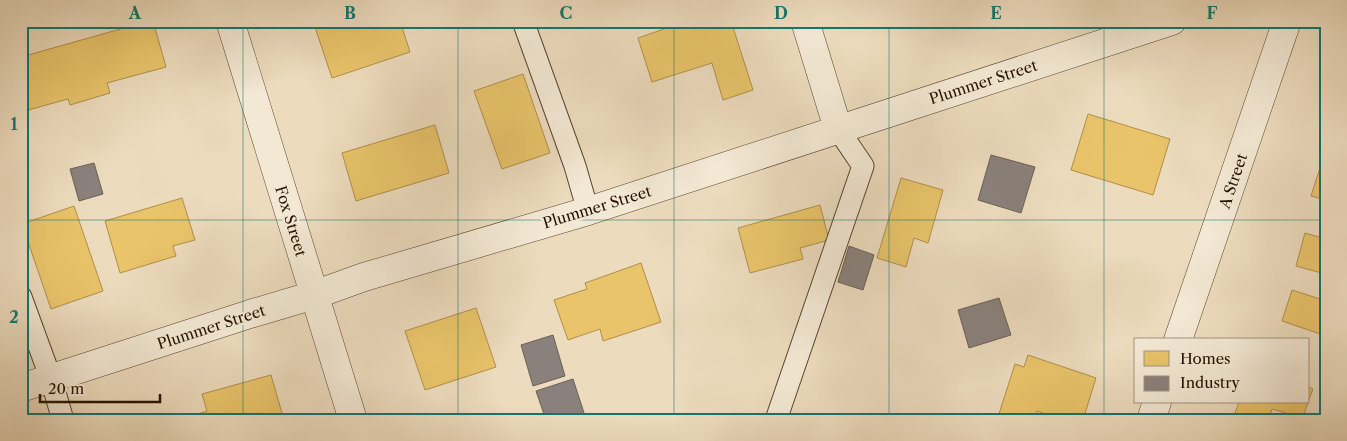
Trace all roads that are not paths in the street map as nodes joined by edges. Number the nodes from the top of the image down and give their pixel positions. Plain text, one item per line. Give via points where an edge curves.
1 (230, 21) edge
2 (524, 21) edge
3 (805, 21) edge
4 (1172, 21) edge
5 (1287, 21) edge
6 (838, 129) junction
7 (588, 211) junction
8 (314, 295) junction
9 (21, 297) edge
10 (1179, 338) edge
11 (51, 380) junction
12 (21, 388) edge
13 (1155, 404) edge
14 (64, 420) edge
15 (353, 420) edge
16 (776, 420) edge
17 (1151, 420) edge

1 - 8 street, Fox Street
2 - 7 lane
3 - 6 street
4 - 6 street, Plummer Street
5 - 10 street, A Street
6 - 7 street, Plummer Street
6 - 16 lane via 863,166
7 - 8 street, Plummer Street via 364,277
8 - 11 street, Plummer Street
8 - 15 street, Fox Street
9 - 11 lane
11 - 12 street, Plummer Street
11 - 14 lane
13 - 17 street

